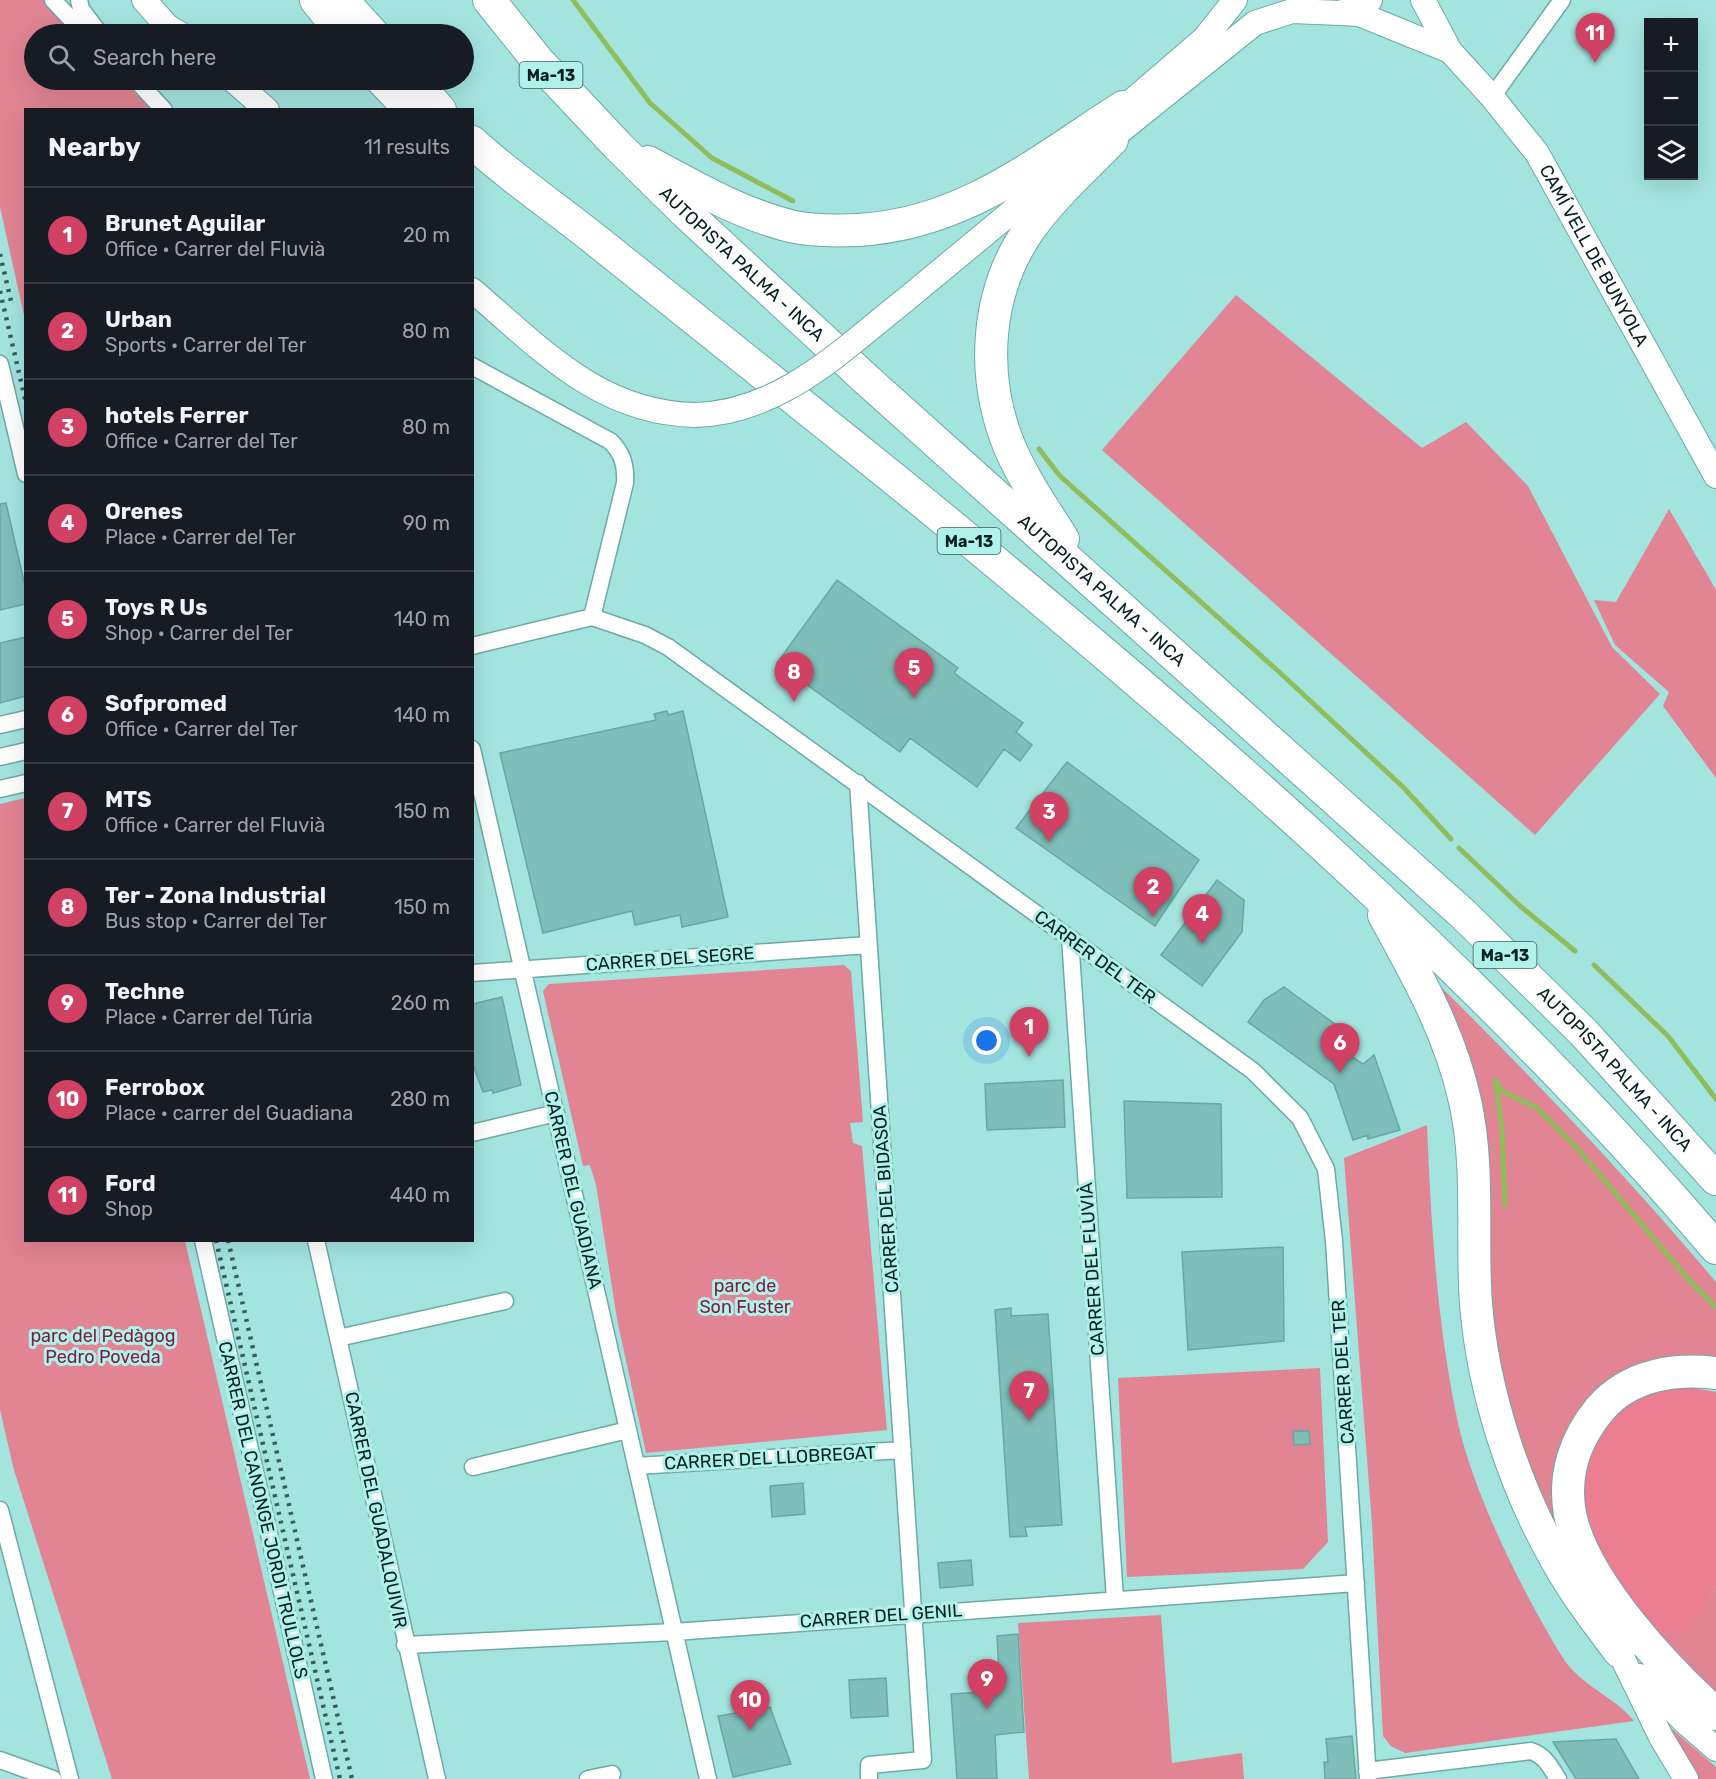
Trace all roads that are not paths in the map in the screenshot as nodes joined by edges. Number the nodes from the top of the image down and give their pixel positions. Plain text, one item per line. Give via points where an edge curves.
1 (53, 0) edge
2 (79, 0) edge
3 (144, 0) edge
4 (164, 0) edge
5 (316, 0) edge
6 (342, 0) edge
7 (489, 0) edge
8 (1235, 0) edge
9 (1286, 0) edge
10 (1370, 0) edge
11 (1423, 0) edge
12 (1562, 0) edge
13 (1313, 12) junction
14 (1340, 13) junction
15 (76, 24) edge
16 (92, 24) edge
17 (165, 24) edge
18 (181, 24) edge
19 (335, 24) edge
20 (364, 24) edge
21 (1450, 51) junction
22 (145, 90) edge
23 (244, 90) edge
24 (392, 90) edge
25 (422, 90) edge
26 (1492, 97) junction
27 (1123, 107) junction
28 (162, 108) edge
29 (265, 108) edge
30 (412, 108) edge
31 (438, 108) edge
32 (1112, 140) junction
33 (474, 144) edge
34 (618, 146) junction
35 (1049, 181) junction
36 (474, 292) edge
37 (0, 364) edge
38 (474, 367) edge
39 (24, 466) edge
40 (1716, 476) edge
41 (1084, 572) junction
42 (592, 616) junction
43 (474, 646) edge
44 (24, 719) edge
45 (0, 725) edge
46 (24, 752) edge
47 (0, 758) edge
48 (474, 758) edge
49 (24, 783) edge
50 (858, 783) junction
51 (0, 789) edge
52 (1372, 893) junction
53 (1070, 938) junction
54 (868, 945) junction
55 (523, 970) junction
56 (474, 973) edge
57 (556, 1113) junction
58 (474, 1133) edge
59 (1716, 1179) edge
60 (203, 1242) edge
61 (316, 1242) edge
62 (1716, 1248) edge
63 (506, 1301) dead end
64 (338, 1338) junction
65 (1716, 1373) edge
66 (628, 1430) junction
67 (903, 1450) junction
68 (636, 1466) junction
69 (473, 1467) dead end
70 (0, 1510) edge
71 (1356, 1583) junction
72 (1115, 1599) junction
73 (914, 1614) junction
74 (674, 1632) junction
75 (405, 1645) junction
76 (1619, 1651) junction
77 (1716, 1714) edge
78 (1716, 1749) edge
79 (0, 1760) edge
80 (612, 1774) dead end
81 (1368, 1775) edge
82 (53, 1779) edge
83 (70, 1779) edge
84 (324, 1779) edge
85 (437, 1779) edge
86 (588, 1779) edge
87 (708, 1779) edge
88 (869, 1779) edge
89 (1558, 1779) edge
90 (1686, 1779) edge

1 - 15 street
2 - 16 street
3 - 17 street
4 - 18 street
5 - 19 highway
6 - 20 highway
7 - 34 highway, AUTOPISTA PALMA - INCA / Ma-13 via 538,61
8 - 27 street via 1205,38
9 - 13 street
10 - 14 street
11 - 21 street, CAMÍ VELL DE BUNYOLA
12 - 26 street
13 - 14 street, CAMÍ VELL DE BUNYOLA
13 - 32 street, CAMÍ VELL DE BUNYOLA via 1292,11 1255,23
14 - 21 street, CAMÍ VELL DE BUNYOLA via 1359,14
21 - 26 street, CAMÍ VELL DE BUNYOLA
22 - 28 street
23 - 29 street
24 - 30 highway
25 - 31 highway
26 - 40 street, CAMÍ VELL DE BUNYOLA via 1537,153
27 - 34 highway via 981,198 926,219 880,228 811,229 772,220 707,194
27 - 35 street
32 - 35 street, CAMÍ VELL DE BUNYOLA
32 - 41 highway via 1030,228 998,294 992,329 994,392 1011,449 1037,499
33 - 52 highway, Ma-13 via 961,534 1218,753
34 - 41 highway, AUTOPISTA PALMA - INCA / Ma-13 via 860,373
35 - 36 street, bridge via 835,357 787,389 738,409 695,415 645,409 600,391 554,361
37 - 39 street
38 - 42 street via 617,448 626,469 625,483
41 - 59 highway, AUTOPISTA PALMA - INCA / Ma-13 via 1471,921 1584,1033
42 - 43 street
42 - 50 street, CARRER DEL TER via 668,647
44 - 45 street
46 - 47 street
48 - 55 street, CARRER DEL GUADIANA
49 - 51 street
50 - 53 street, CARRER DEL TER
50 - 54 street, CARRER DEL BIDASOA
52 - 62 highway, Ma-13 via 1556,1071
52 - 76 highway via 1443,1028 1462,1091 1473,1165 1479,1327 1512,1461 1557,1561
53 - 71 street, CARRER DEL TER via 1253,1071 1300,1118 1326,1169
53 - 72 street, CARRER DEL FLUVIÀ
54 - 55 street, CARRER DEL SEGRE
54 - 67 street, CARRER DEL BIDASOA
55 - 56 street, CARRER DEL SEGRE
55 - 57 street, CARRER DEL GUADIANA
57 - 58 street
57 - 66 street, CARRER DEL GUADIANA
60 - 84 street, CARRER DEL CANONGE JORDI TRULLOLS
61 - 64 street, CARRER DEL GUADALQUIVIR
63 - 64 street
64 - 75 street, CARRER DEL GUADALQUIVIR
65 - 77 highway via 1692,1371 1649,1377 1626,1387 1603,1405 1576,1445 1568,1498 1578,1539 1612,1597 1656,1653
66 - 68 street, CARRER DEL GUADIANA
66 - 69 street
67 - 68 street, CARRER DEL LLOBREGAT
67 - 73 street, CARRER DEL BIDASOA
68 - 74 street, CARRER DEL GUADIANA
70 - 83 street
71 - 72 street, CARRER DEL GENIL
71 - 81 street, CARRER DEL TER
72 - 73 street, CARRER DEL GENIL
73 - 74 street, CARRER DEL GENIL
73 - 88 street, CARRER DEL BIDASOA via 922,1760 869,1765
74 - 75 street, CARRER DEL GENIL
74 - 87 street
75 - 85 street, CARRER DEL GUADALQUIVIR
76 - 78 street via 1662,1700
76 - 90 street
79 - 82 street
80 - 86 street
81 - 89 street via 1531,1751 1547,1761

